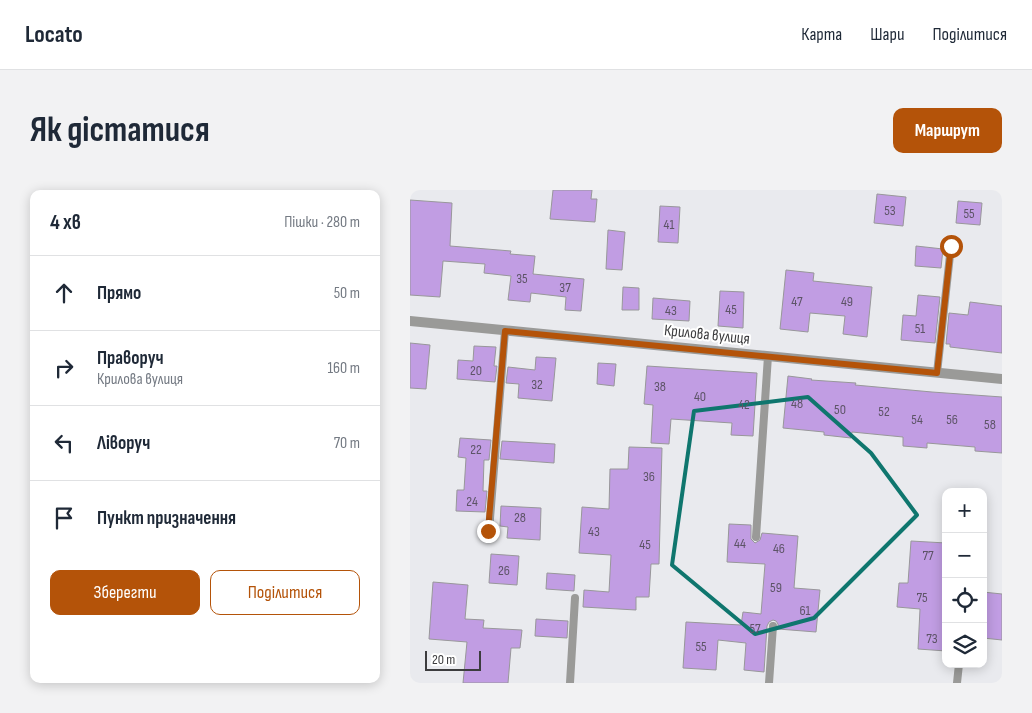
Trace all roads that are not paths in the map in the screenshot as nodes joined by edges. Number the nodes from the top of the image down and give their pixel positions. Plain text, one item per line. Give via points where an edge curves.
1 (951, 246) dead end
2 (410, 321) edge
3 (505, 331) junction
4 (768, 356) junction
5 (937, 373) junction
6 (1002, 379) edge
7 (488, 531) dead end
8 (756, 537) dead end
9 (575, 598) dead end
10 (773, 626) dead end
11 (959, 668) edge
12 (570, 683) edge
13 (769, 683) edge
14 (958, 683) edge

1 - 5 lane
2 - 3 street, Крилова вулиця
3 - 4 street, Крилова вулиця
3 - 7 lane
4 - 5 street, Крилова вулиця
4 - 8 lane
5 - 6 street, Крилова вулиця
9 - 12 lane
10 - 13 lane
11 - 14 lane

